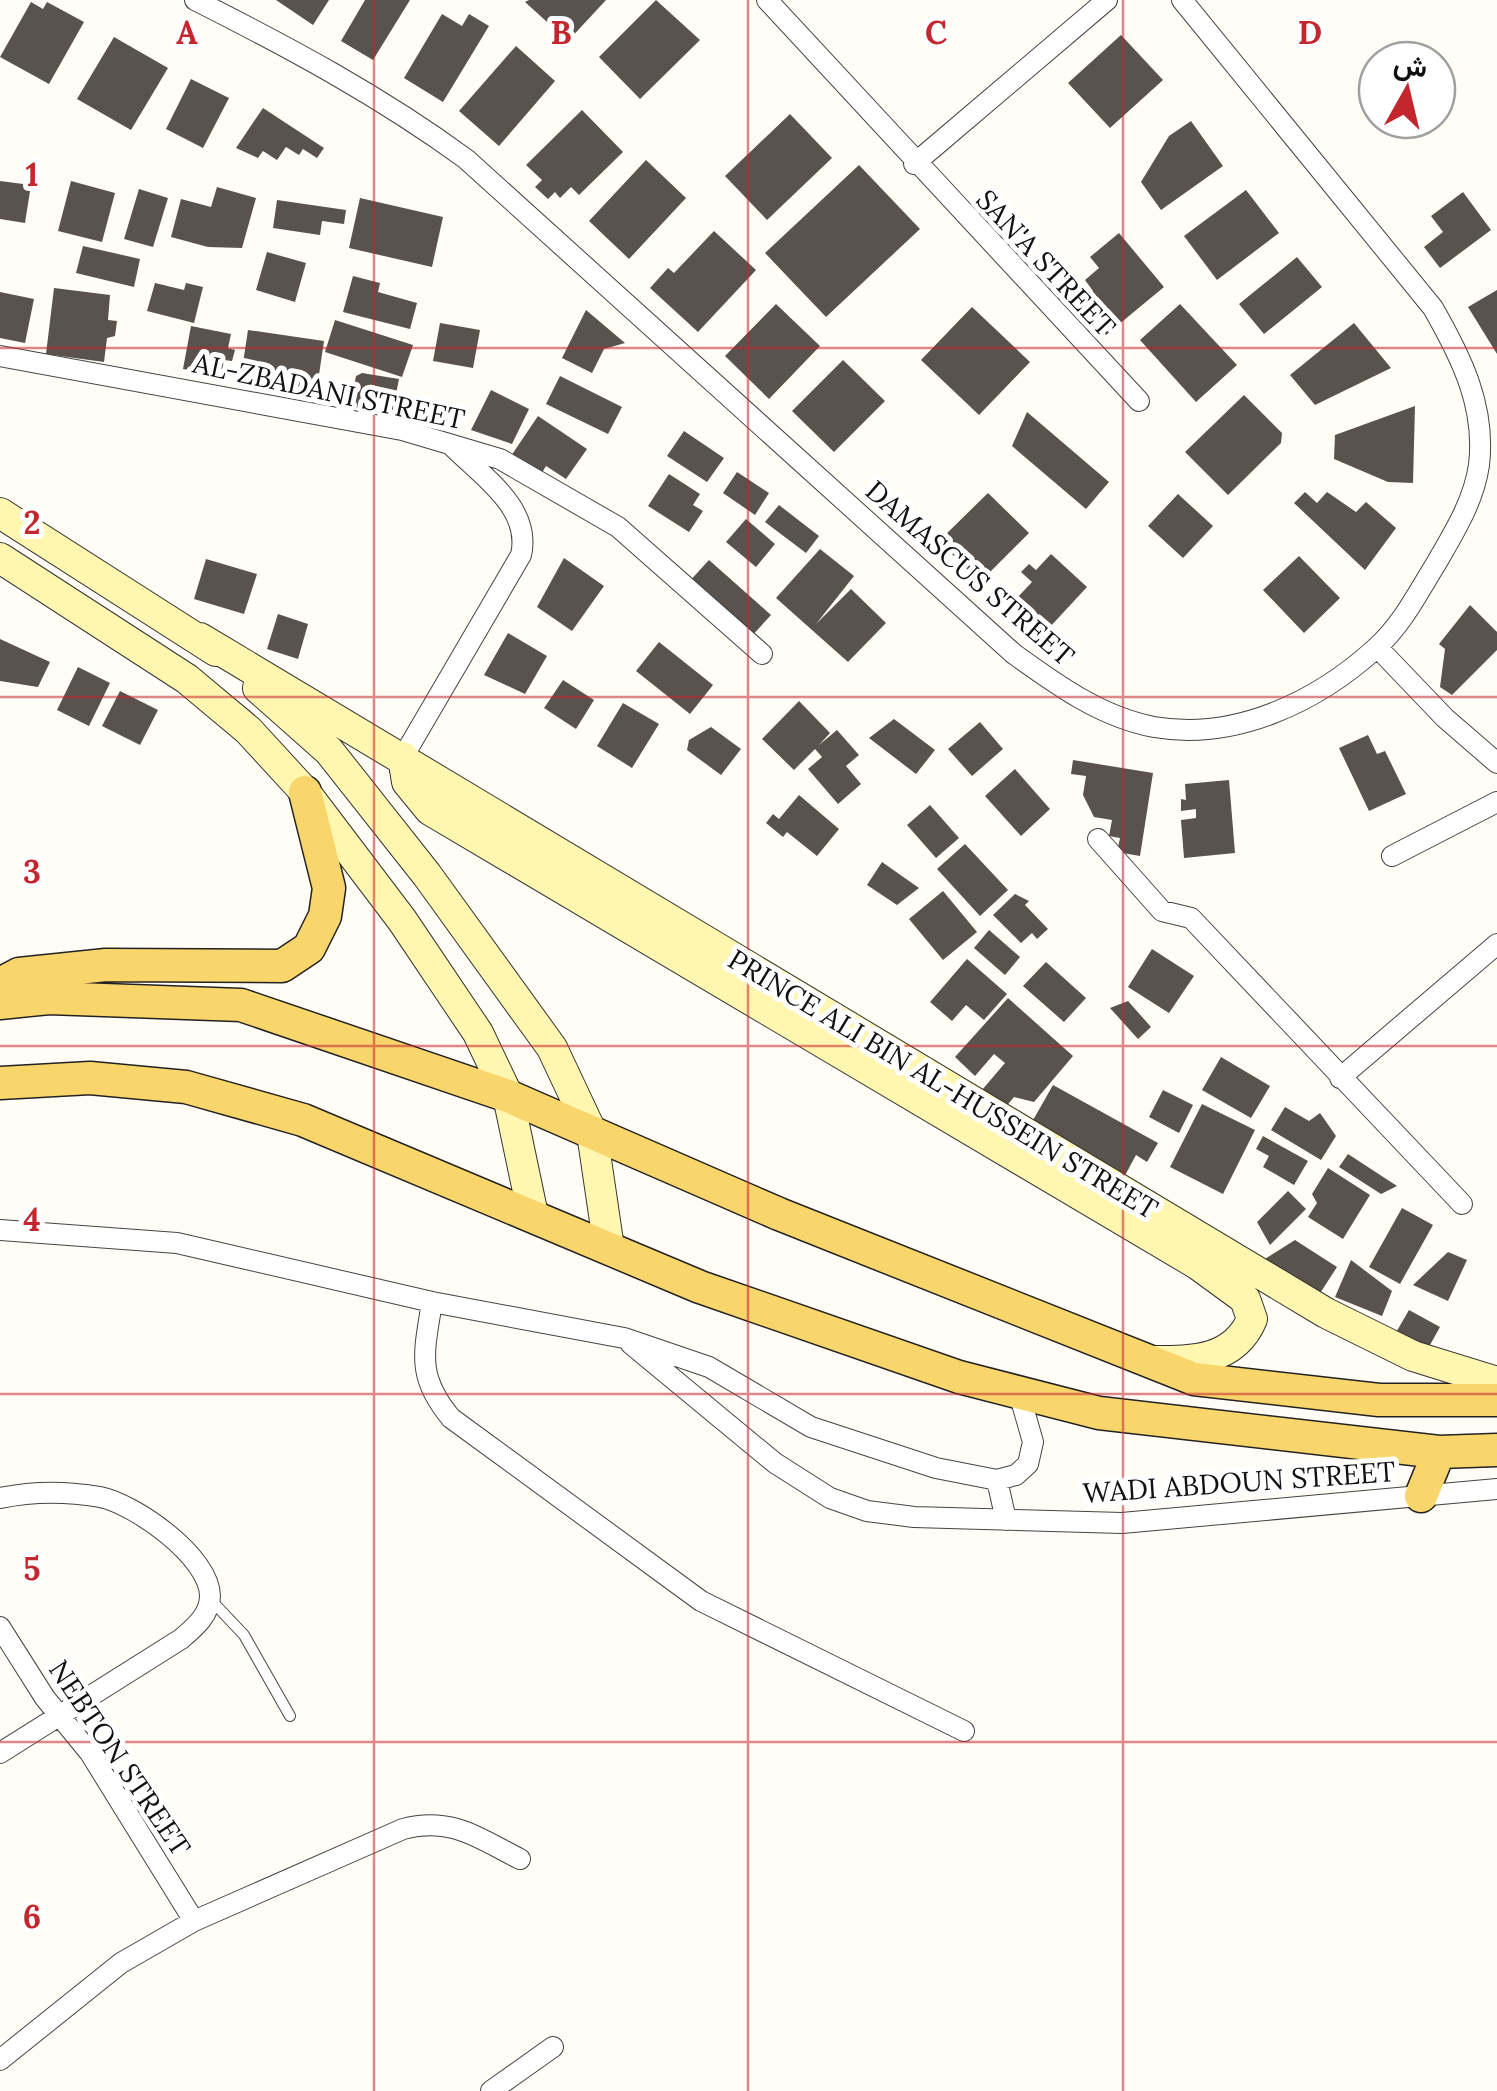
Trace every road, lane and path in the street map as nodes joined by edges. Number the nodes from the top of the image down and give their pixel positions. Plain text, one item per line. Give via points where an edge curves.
1 (196, 0) edge
2 (1107, 0) edge
3 (1182, 0) edge
4 (771, 1) edge
5 (914, 164) junction
6 (0, 356) edge
7 (1139, 401) dead end
8 (446, 440) junction
9 (0, 512) edge
10 (0, 558) edge
11 (200, 638) junction
12 (1377, 647) junction
13 (762, 654) dead end
14 (403, 758) junction
15 (1497, 763) edge
16 (305, 792) junction
17 (1497, 802) edge
18 (1098, 838) dead end
19 (1392, 856) dead end
20 (1497, 944) edge
21 (0, 984) edge
22 (0, 1002) edge
23 (1340, 1078) junction
24 (0, 1083) edge
25 (508, 1096) junction
26 (592, 1132) junction
27 (1462, 1204) dead end
28 (532, 1215) junction
29 (0, 1230) edge
30 (609, 1248) junction
31 (432, 1302) junction
32 (624, 1338) junction
33 (1149, 1362) junction
34 (1497, 1382) edge
35 (1019, 1392) junction
36 (1497, 1400) edge
37 (1497, 1450) edge
38 (1438, 1452) junction
39 (997, 1480) junction
40 (1497, 1490) edge
41 (1421, 1496) junction
42 (0, 1498) edge
43 (1006, 1520) junction
44 (210, 1599) junction
45 (0, 1627) edge
46 (60, 1716) junction
47 (290, 1716) dead end
48 (964, 1731) dead end
49 (0, 1753) edge
50 (520, 1860) dead end
51 (194, 1920) junction
52 (553, 2048) dead end
53 (0, 2060) edge
54 (491, 2091) edge

1 - 12 street, DAMASCUS STREET via 320,62 466,159 1014,654 1062,689 1155,727 1215,728 1282,710
2 - 5 street
3 - 12 street, DAMASCUS STREET via 1433,308 1472,388 1480,440 1472,493 1411,605
4 - 5 street, SAN'A STREET
5 - 7 street, SAN'A STREET
6 - 8 street, AL-ZBADANI STREET
8 - 13 street, AL-ZBADANI STREET via 500,460 618,526
8 - 14 street via 517,512 525,539
9 - 11 street, PRINCE ALI BIN AL-HUSSEIN STREET
10 - 16 street via 187,679 248,730
11 - 14 street, PRINCE ALI BIN AL-HUSSEIN STREET
11 - 26 street, PRINCE ALI BIN AL-HUSSEIN STREET via 329,751 524,1005
12 - 15 street
14 - 33 street, PRINCE ALI BIN AL-HUSSEIN STREET via 406,782 430,810 1197,1264 1245,1299 1252,1319 1223,1352 1200,1361
14 - 34 street, PRINCE ALI BIN AL-HUSSEIN STREET via 1326,1313 1414,1356
16 - 21 main road via 330,888 309,948 282,966 106,965 19,974
16 - 25 street via 446,981
17 - 19 street
18 - 23 street via 1162,911 1191,918
20 - 23 street
22 - 25 main road, PRINCE ALI BIN AL-HUSSEIN STREET via 241,1005
23 - 27 street
24 - 28 main road via 90,1078 186,1087 303,1120
25 - 26 main road, PRINCE ALI BIN AL-HUSSEIN STREET
25 - 28 street
26 - 30 street, PRINCE ALI BIN AL-HUSSEIN STREET
26 - 33 main road, PRINCE ALI BIN AL-HUSSEIN STREET
28 - 30 main road
29 - 31 street via 177,1243
30 - 35 main road via 700,1288
31 - 32 street
31 - 48 street via 426,1380 451,1418 701,1601
32 - 39 street via 710,1367 812,1428
32 - 43 street, WADI ABDOUN STREET via 775,1463 830,1498 914,1518
33 - 36 main road, PRINCE ALI BIN AL-HUSSEIN STREET via 1194,1379 1379,1400
35 - 38 main road via 1099,1414
35 - 39 street via 1034,1442 1028,1464
37 - 38 main road
38 - 41 main road
39 - 43 street
40 - 41 street, WADI ABDOUN STREET
41 - 43 street, WADI ABDOUN STREET via 1122,1523
42 - 44 street via 34,1491 103,1498 139,1514 177,1542 206,1577
44 - 46 street via 202,1620 181,1640
44 - 47 lane via 244,1635
45 - 46 street, NEBTON STREET
46 - 49 street
46 - 51 street, NEBTON STREET
50 - 51 street via 432,1821
51 - 53 street via 122,1963
52 - 54 street

